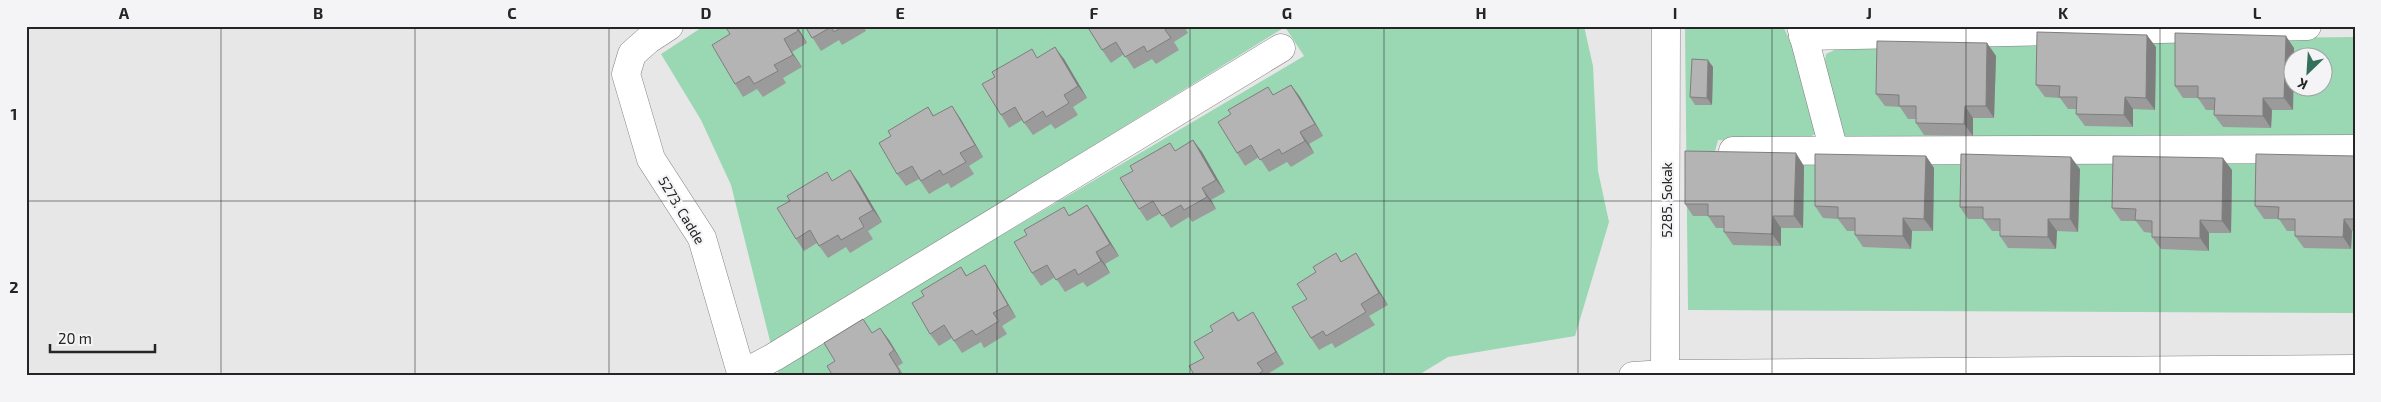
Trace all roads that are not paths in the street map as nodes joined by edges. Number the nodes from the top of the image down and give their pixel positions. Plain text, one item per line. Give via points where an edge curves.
1 (669, 26) edge
2 (1666, 26) edge
3 (2307, 26) edge
4 (1802, 31) edge
5 (1281, 48) dead end
6 (2355, 149) edge
7 (1733, 150) edge
8 (1834, 151) junction
9 (2355, 369) edge
10 (1665, 374) junction
11 (1988, 374) edge
12 (742, 375) edge
13 (1633, 376) edge

1 - 12 street, 5273. Cadde via 632,54 626,74 651,160 702,238
2 - 10 street, 5285. Sokak
3 - 4 street
4 - 8 street
5 - 12 street
6 - 8 street
7 - 8 street
9 - 11 street
10 - 11 street
10 - 13 street

